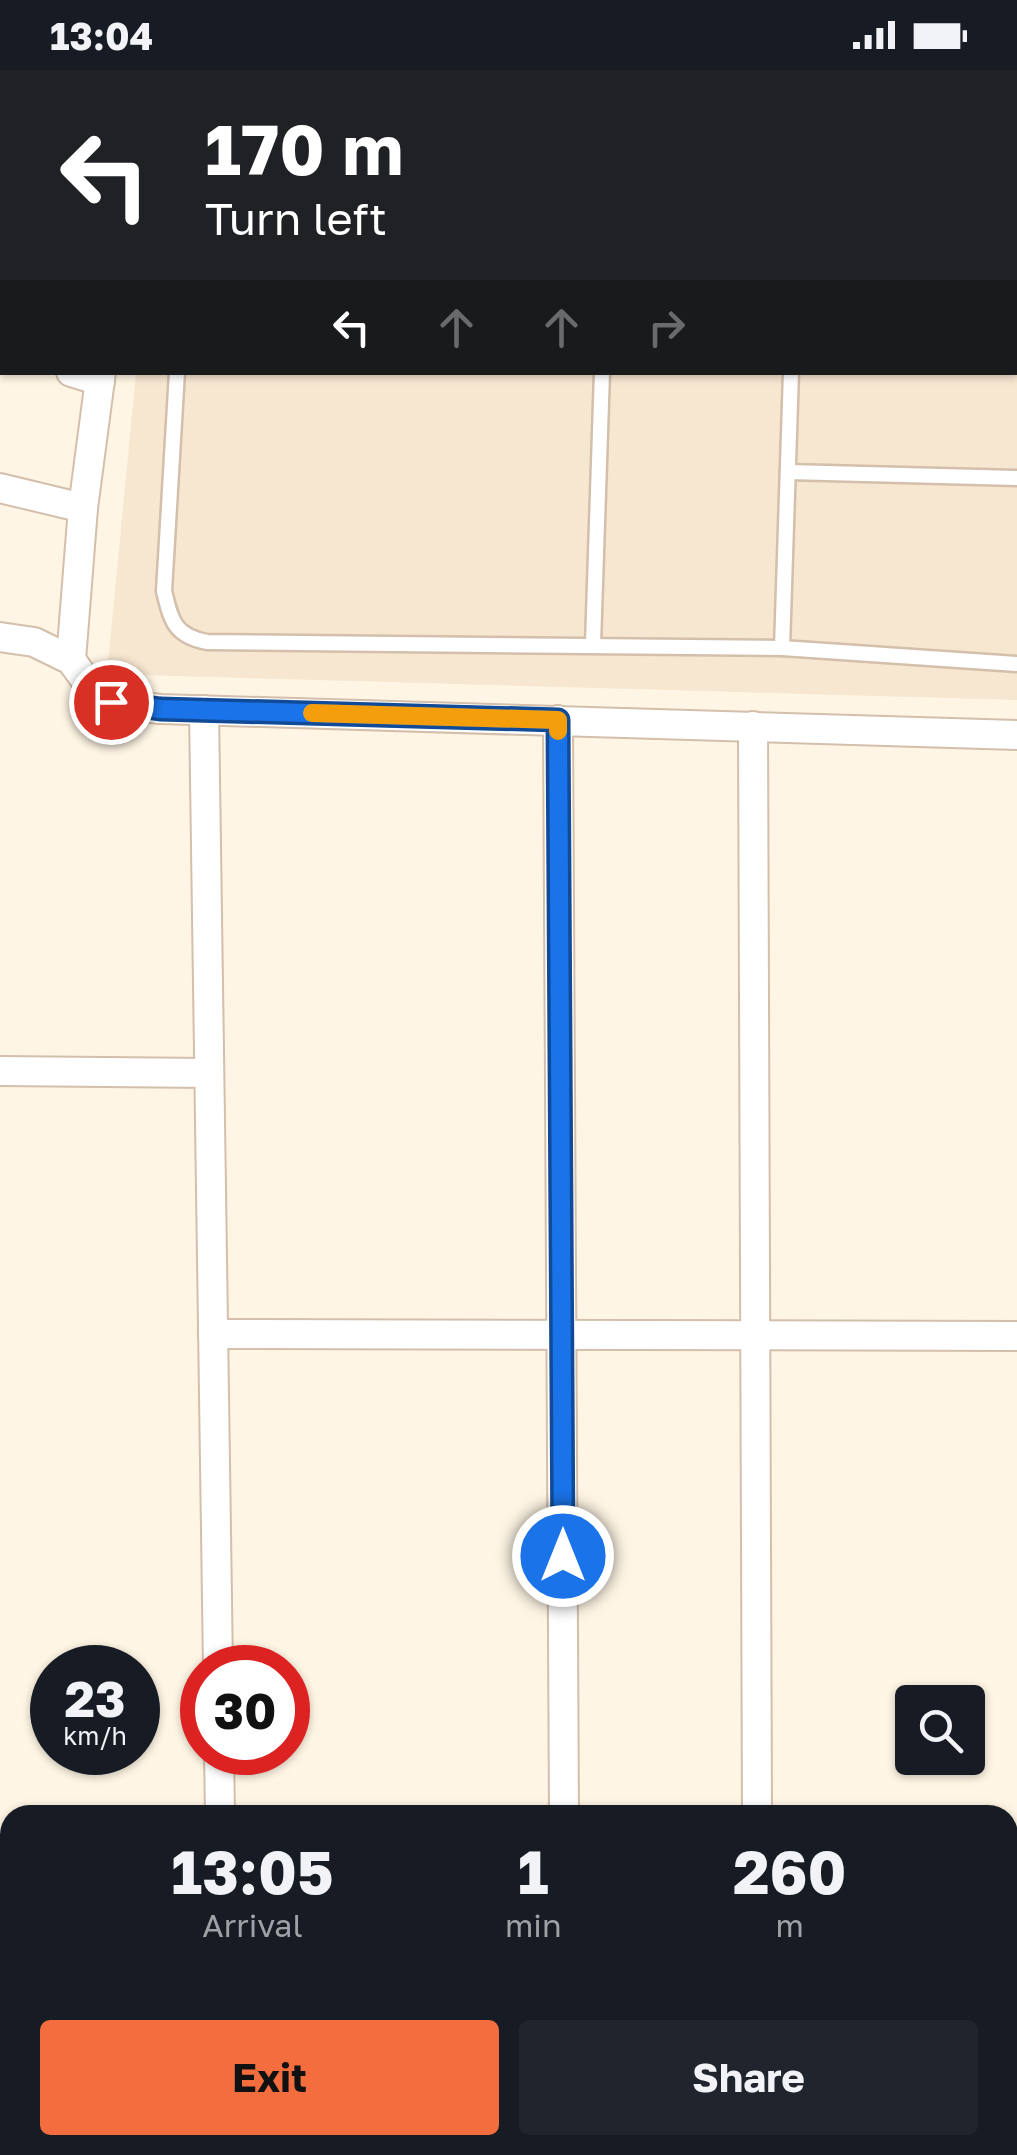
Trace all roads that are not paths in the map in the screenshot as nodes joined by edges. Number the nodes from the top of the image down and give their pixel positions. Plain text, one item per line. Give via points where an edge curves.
1 (177, 375) edge
2 (602, 375) edge
3 (791, 375) edge
4 (100, 377) edge
5 (788, 472) junction
6 (1017, 478) edge
7 (0, 488) edge
8 (83, 508) junction
9 (0, 637) edge
10 (593, 644) junction
11 (782, 648) junction
12 (71, 660) junction
13 (1017, 664) edge
14 (204, 710) junction
15 (558, 720) junction
16 (753, 726) junction
17 (1017, 735) edge
18 (0, 1072) edge
19 (209, 1072) junction
20 (213, 1334) junction
21 (562, 1335) junction
22 (755, 1336) junction
23 (1017, 1336) edge
24 (218, 1645) edge
25 (219, 1775) edge
26 (220, 1805) edge
27 (564, 1805) edge
28 (757, 1805) edge

1 - 10 lane via 164,590 172,620 189,638
2 - 10 lane
3 - 5 lane
4 - 8 street
5 - 6 lane
5 - 11 lane
7 - 8 street
8 - 12 street
9 - 12 street via 34,642
10 - 11 lane
11 - 13 lane
12 - 14 street via 111,702
14 - 15 street
14 - 19 street
15 - 16 street
15 - 21 street
16 - 17 street
16 - 22 street
18 - 19 street
19 - 20 street
20 - 21 street
20 - 24 street
21 - 22 street
21 - 27 street
22 - 23 street
22 - 28 street
25 - 26 street

